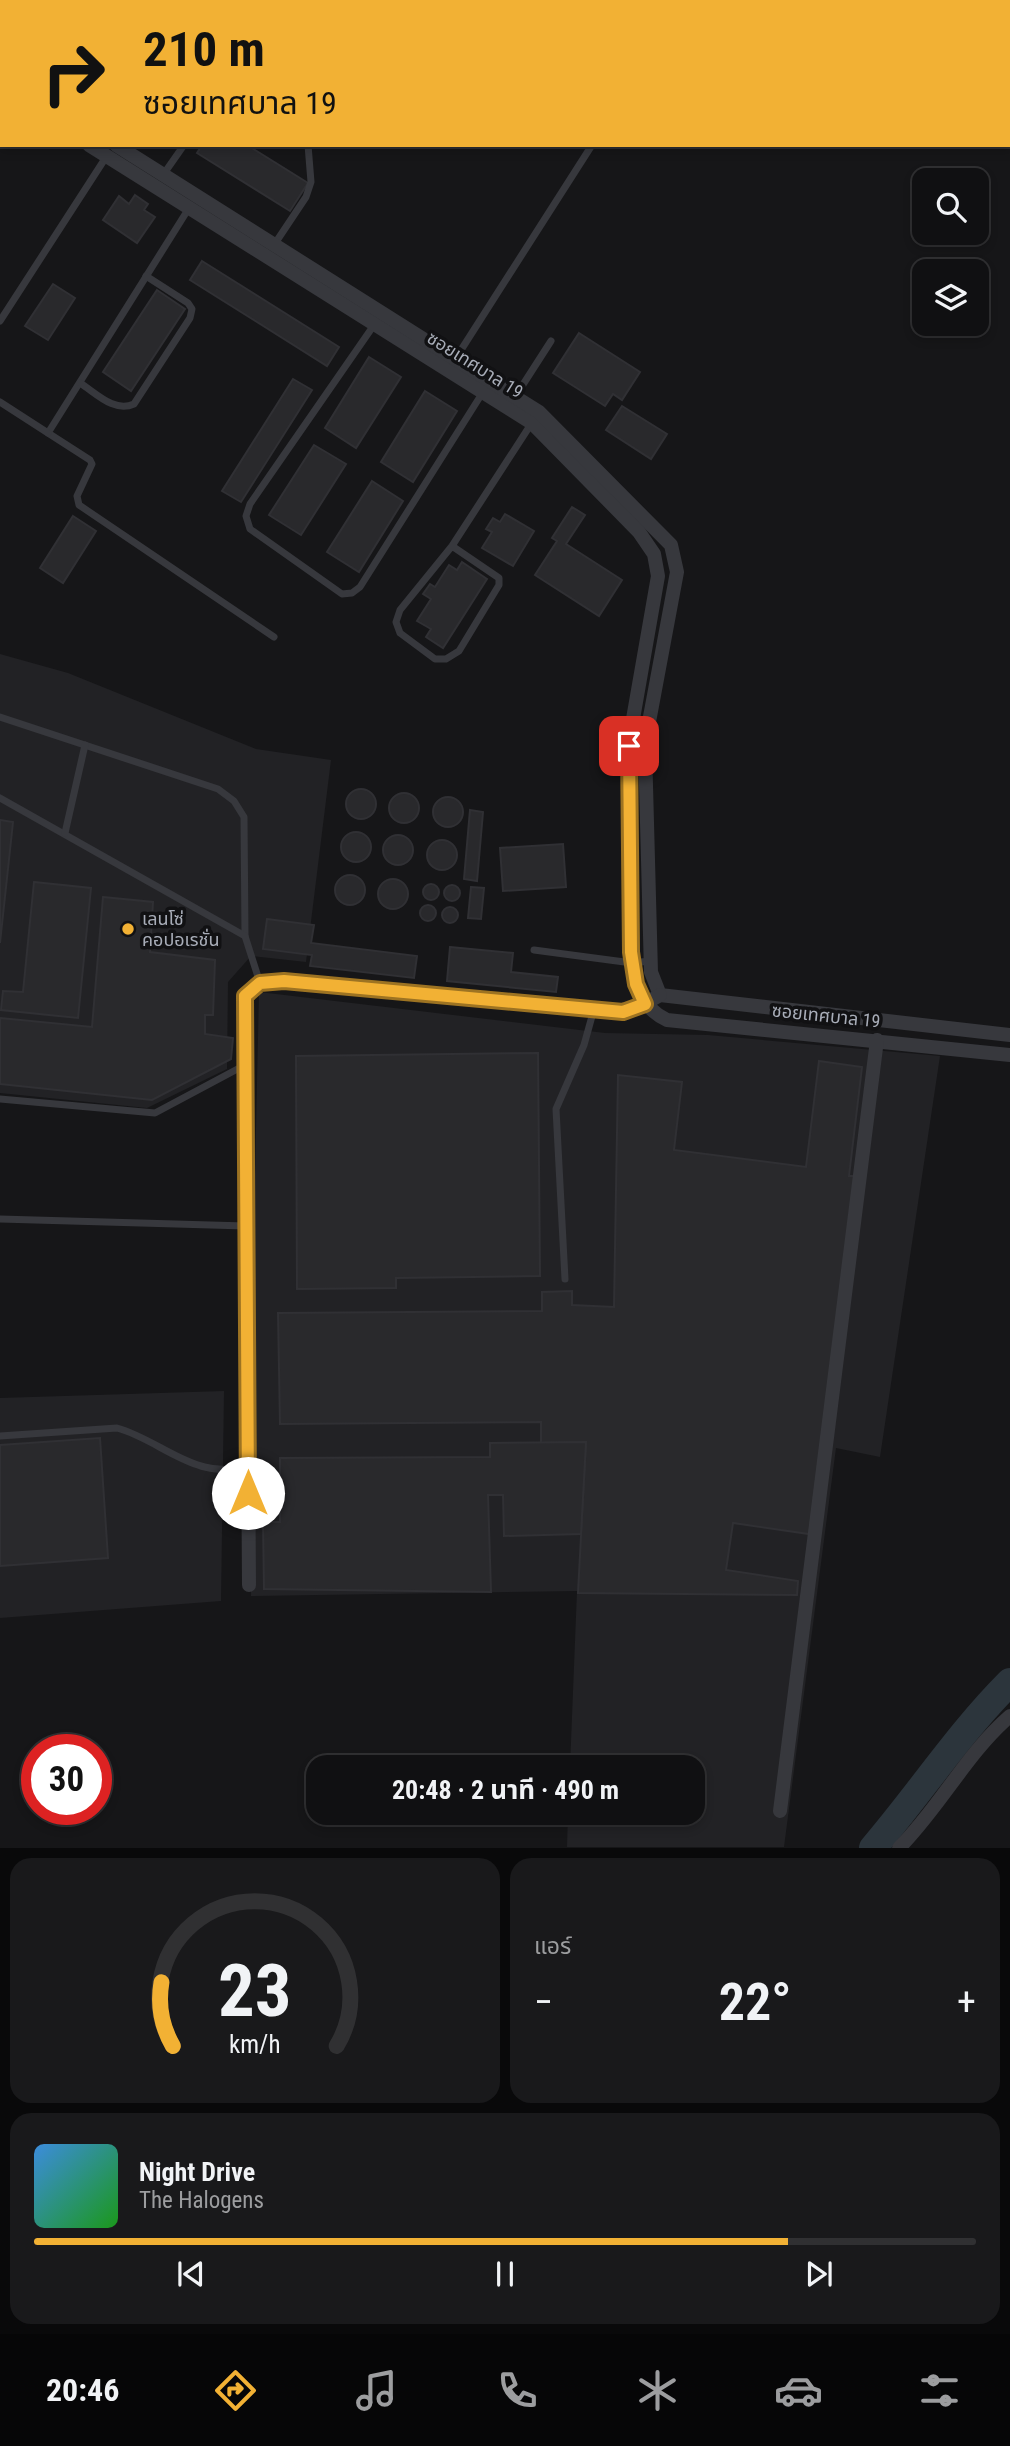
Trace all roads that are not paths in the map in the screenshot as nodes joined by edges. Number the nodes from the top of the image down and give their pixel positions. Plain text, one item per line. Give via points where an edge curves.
1 (183, 147) edge
2 (308, 147) edge
3 (591, 147) edge
4 (112, 149) edge
5 (163, 175) junction
6 (193, 202) junction
7 (274, 245) junction
8 (146, 276) junction
9 (0, 321) edge
10 (374, 324) junction
11 (551, 341) dead end
12 (452, 365) junction
13 (80, 383) junction
14 (483, 392) junction
15 (515, 397) junction
16 (0, 402) edge
17 (535, 417) junction
18 (48, 433) junction
19 (615, 497) junction
20 (452, 546) junction
21 (274, 637) dead end
22 (0, 717) edge
23 (85, 745) junction
24 (0, 798) edge
25 (65, 833) junction
26 (245, 936) junction
27 (534, 950) dead end
28 (651, 961) junction
29 (632, 963) junction
30 (260, 983) junction
31 (660, 995) junction
32 (645, 1004) junction
33 (594, 1009) junction
34 (1010, 1035) edge
35 (877, 1040) junction
36 (1010, 1055) edge
37 (245, 1065) junction
38 (0, 1099) edge
39 (0, 1219) edge
40 (246, 1226) junction
41 (565, 1279) dead end
42 (0, 1436) edge
43 (247, 1470) junction
44 (249, 1585) dead end
45 (1010, 1716) edge
46 (780, 1811) dead end
47 (899, 1847) edge

1 - 5 lane
2 - 7 lane via 311,182 306,197
3 - 12 lane
4 - 5 street, ซอยเทศบาล 19
4 - 6 street, ซอยเทศบาล 19
4 - 9 lane
5 - 6 street, ซอยเทศบาล 19
6 - 7 street, ซอยเทศบาล 19
6 - 8 lane
6 - 10 street, ซอยเทศบาล 19
7 - 12 street, ซอยเทศบาล 19
8 - 13 lane
8 - 13 lane via 188,303 190,318 134,404 116,407
10 - 12 street, ซอยเทศบาล 19
10 - 14 lane via 246,516 250,529 342,594 360,587
11 - 15 lane
12 - 14 street, ซอยเทศบาล 19
12 - 15 street, ซอยเทศบาล 19
13 - 18 lane
14 - 17 street, ซอยเทศบาล 19
15 - 17 street, ซอยเทศบาล 19
16 - 18 lane
17 - 19 street, ซอยเทศบาล 19
17 - 20 lane
18 - 21 lane via 92,464 77,496 79,505
19 - 28 street, ซอยเทศบาล 19 via 671,545 676,555 675,592 646,743
19 - 29 street, ซอยเทศบาล 19 via 654,554 658,576 629,741
20 - 20 lane via 493,572 499,585 459,651 435,659 400,633 396,622 400,610
22 - 23 lane
23 - 25 lane
23 - 26 lane via 218,789 233,801 243,817
24 - 25 lane
25 - 26 lane
26 - 30 lane
27 - 29 lane
28 - 29 lane
28 - 31 street, ซอยเทศบาล 19
29 - 32 street, ซอยเทศบาล 19
30 - 33 street via 284,981
30 - 37 street via 245,996
31 - 32 street
31 - 34 street, ซอยเทศบาล 19
32 - 33 street via 623,1012
32 - 35 street, ซอยเทศบาล 19 via 667,1020
33 - 41 lane via 556,1109
35 - 36 street, ซอยเทศบาล 19
35 - 46 street
37 - 38 lane via 155,1113
37 - 40 street
39 - 40 lane
40 - 43 street
42 - 43 lane via 117,1428 194,1464
43 - 44 street
45 - 47 street via 982,1743 926,1821

